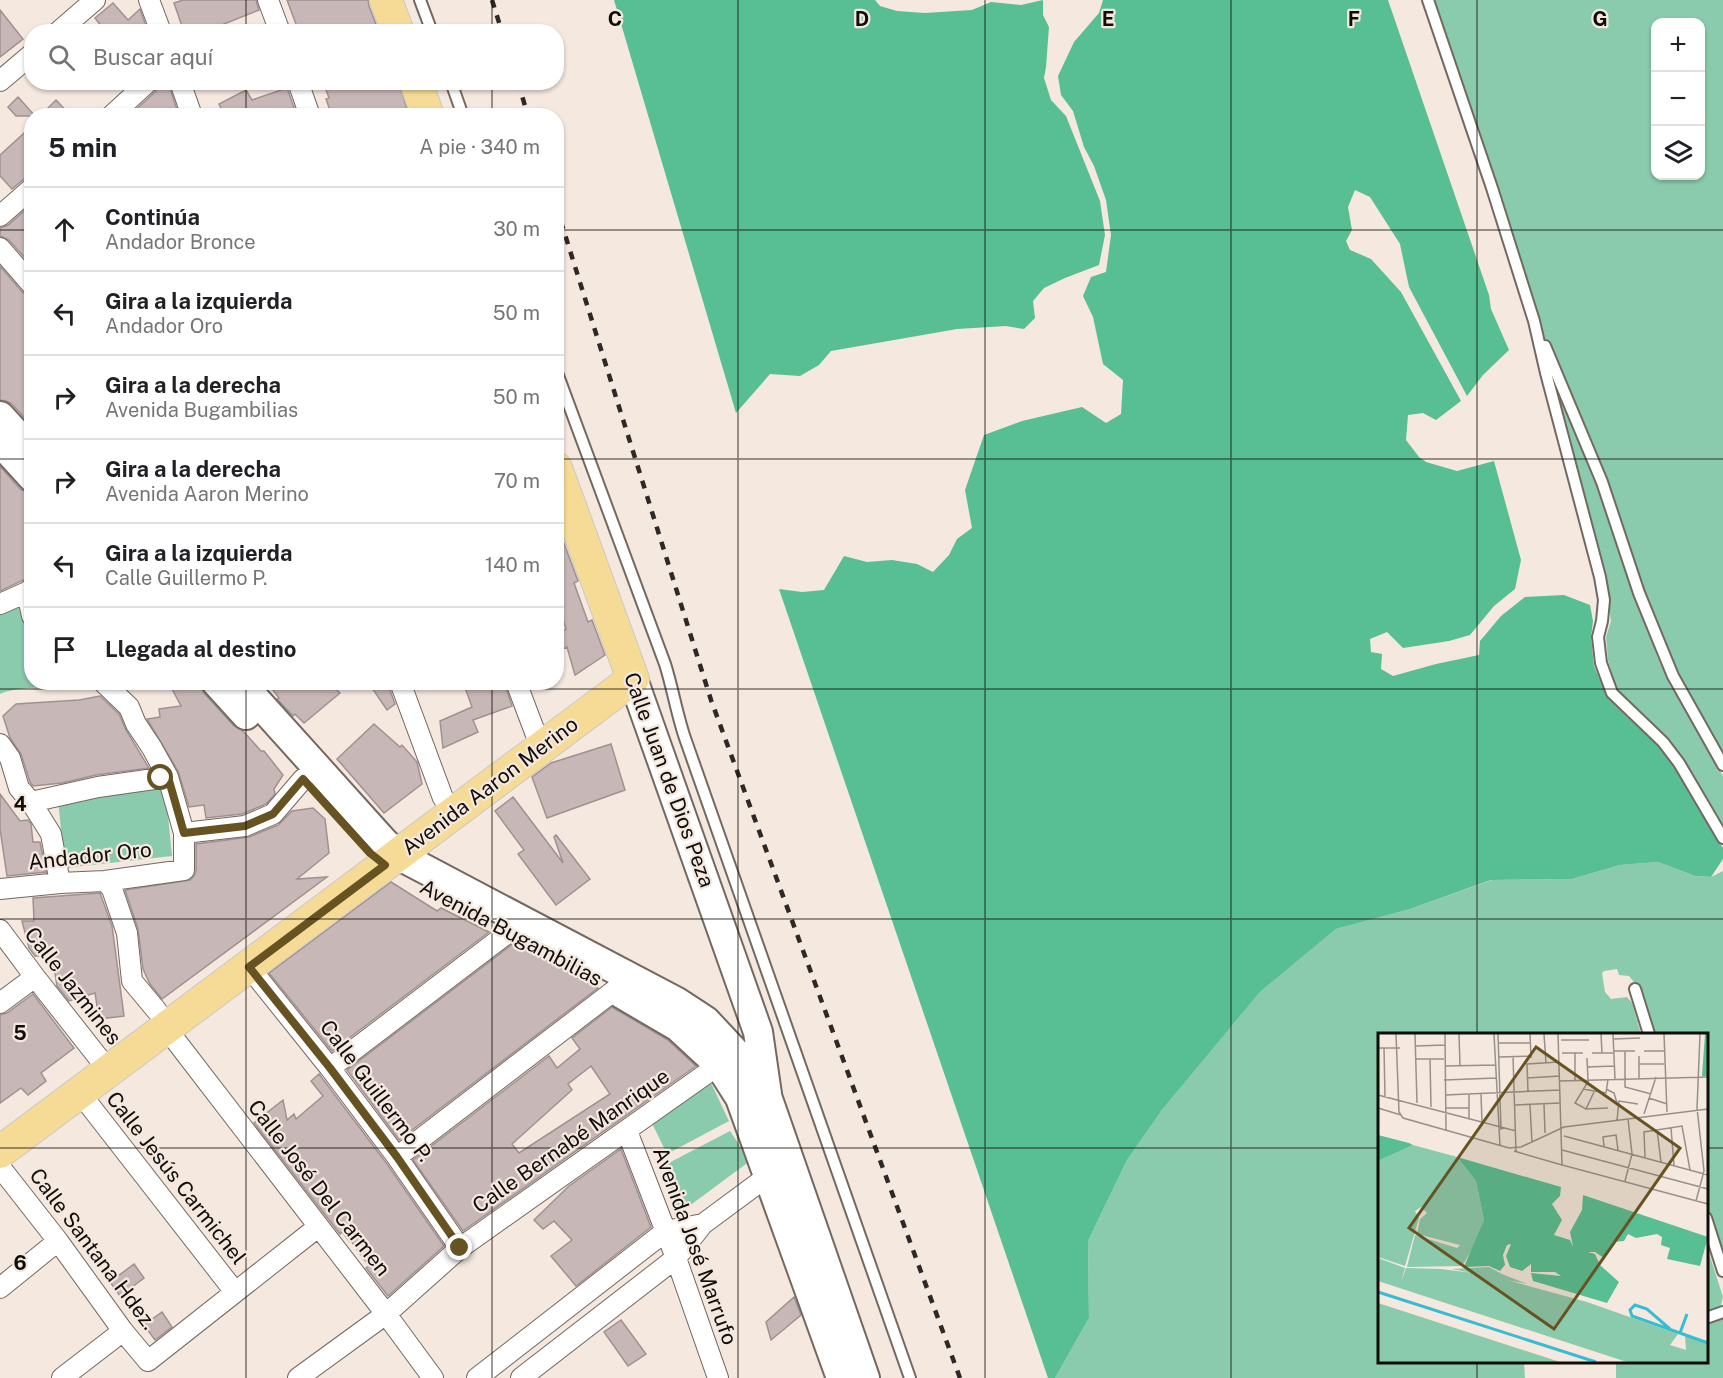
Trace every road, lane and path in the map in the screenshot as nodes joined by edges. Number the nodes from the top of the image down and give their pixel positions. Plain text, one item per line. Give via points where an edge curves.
1 (95, 0) edge
2 (149, 0) edge
3 (268, 0) edge
4 (386, 0) edge
5 (420, 0) edge
6 (1428, 0) edge
7 (67, 24) edge
8 (158, 24) edge
9 (277, 24) edge
10 (395, 24) edge
11 (429, 24) edge
12 (24, 61) edge
13 (0, 81) edge
14 (139, 90) edge
15 (183, 90) edge
16 (301, 90) edge
17 (419, 90) edge
18 (454, 90) edge
19 (120, 108) edge
20 (189, 108) edge
21 (307, 108) edge
22 (425, 108) edge
23 (460, 108) edge
24 (24, 195) edge
25 (0, 216) edge
26 (0, 248) edge
27 (24, 276) edge
28 (1534, 321) junction
29 (564, 392) edge
30 (0, 416) edge
31 (0, 442) edge
32 (24, 442) edge
33 (24, 468) edge
34 (564, 490) edge
35 (24, 592) edge
36 (0, 604) edge
37 (630, 670) junction
38 (111, 690) edge
39 (223, 690) edge
40 (247, 690) edge
41 (403, 690) edge
42 (519, 690) edge
43 (537, 739) junction
44 (0, 744) edge
45 (1723, 765) edge
46 (168, 777) junction
47 (303, 779) junction
48 (443, 798) junction
49 (31, 802) junction
50 (184, 833) junction
51 (1723, 838) edge
52 (384, 854) junction
53 (105, 881) junction
54 (60, 884) junction
55 (0, 889) edge
56 (0, 930) edge
57 (509, 932) junction
58 (249, 967) junction
59 (35, 977) junction
60 (622, 983) junction
61 (1635, 989) dead end
62 (0, 1003) edge
63 (161, 1020) junction
64 (758, 1032) junction
65 (1648, 1033) edge
66 (727, 1059) junction
67 (103, 1064) junction
68 (330, 1068) junction
69 (80, 1093) junction
70 (767, 1096) junction
71 (0, 1128) edge
72 (627, 1131) junction
73 (0, 1152) edge
74 (397, 1157) junction
75 (0, 1167) edge
76 (779, 1168) junction
77 (1708, 1221) edge
78 (703, 1224) junction
79 (318, 1227) junction
80 (666, 1231) junction
81 (58, 1241) junction
82 (460, 1248) junction
83 (676, 1258) junction
84 (1723, 1270) edge
85 (0, 1288) edge
86 (235, 1292) junction
87 (1723, 1312) edge
88 (386, 1314) junction
89 (1708, 1318) edge
90 (123, 1331) junction
91 (84, 1371) edge
92 (62, 1378) edge
93 (298, 1378) edge
94 (433, 1378) edge
95 (477, 1378) edge
96 (521, 1378) edge
97 (718, 1378) edge
98 (841, 1378) edge
99 (865, 1378) edge
100 (910, 1378) edge

1 - 7 street
2 - 8 street
3 - 9 street
4 - 10 main road
5 - 11 lane
6 - 28 lane
12 - 13 street
14 - 19 street
15 - 20 street
16 - 21 street
17 - 22 main road
18 - 23 lane
24 - 25 street
26 - 27 street
28 - 45 lane via 1602,482 1662,651
28 - 51 lane via 1600,577 1604,600 1598,637 1601,663 1612,693 1674,756
29 - 100 lane via 665,664 686,741
30 - 32 main road
31 - 33 main road
34 - 37 main road, Calle Juan de Dios Peza
35 - 36 street
37 - 43 main road, Avenida Aaron Merino
37 - 64 main road, Calle Juan de Dios Peza
38 - 46 street via 129,707
39 - 47 main road, Avenida Bugambilias
40 - 52 main road, Avenida Bugambilias
41 - 48 street
42 - 43 street
43 - 48 main road, Avenida Aaron Merino
43 - 52 main road, Avenida Aaron Merino
44 - 49 street via 10,758 19,788
46 - 49 street
46 - 50 street
47 - 50 street via 273,814 245,826
47 - 52 main road, Avenida Bugambilias
48 - 52 main road, Avenida Aaron Merino
49 - 54 street via 51,834
50 - 53 street, Andador Oro via 184,870
52 - 57 main road, Avenida Bugambilias
52 - 58 main road, Avenida Aaron Merino
52 - 60 main road, Avenida Bugambilias
52 - 63 main road, Avenida Aaron Merino
53 - 54 street, Andador Oro
53 - 63 street, Calle José Del Carmen via 127,933 132,981
54 - 55 street, Andador Oro
56 - 59 street, Calle Jazmines
57 - 60 main road, Avenida Bugambilias
57 - 68 street
58 - 63 main road, Avenida Aaron Merino
58 - 68 street, Calle Guillermo P.
59 - 62 street
59 - 67 street, Calle Jazmines
60 - 66 main road, Avenida Bugambilias
60 - 74 street
61 - 65 lane
63 - 67 main road, Avenida Aaron Merino
63 - 79 street, Calle José Del Carmen
64 - 66 street, Calle Bernabé Manrique
64 - 70 main road, Calle Juan de Dios Peza
66 - 70 main road, Calle Juan de Dios Peza
66 - 72 street, Calle Bernabé Manrique
66 - 76 main road, Calle Juan de Dios Peza via 740,1098
67 - 69 main road, Avenida Aaron Merino
67 - 71 main road, Avenida Aaron Merino
68 - 74 street, Calle Guillermo P.
69 - 73 main road, Avenida Aaron Merino
69 - 86 street, Calle Jesús Carmichel
70 - 76 main road, Calle Juan de Dios Peza
72 - 80 street, Avenida José Marrufo
72 - 82 street, Calle Bernabé Manrique
74 - 82 street, Calle Guillermo P.
75 - 81 street, Calle Santana Hdez.
76 - 78 street
76 - 98 main road, Calle Juan de Dios Peza
76 - 99 main road, Calle Juan de Dios Peza
77 - 84 lane
78 - 80 street
78 - 83 street
79 - 86 street
79 - 88 street, Calle José Del Carmen
80 - 83 street, Avenida José Marrufo
80 - 95 street
81 - 85 street
81 - 90 street, Calle Santana Hdez.
82 - 88 street, Calle Bernabé Manrique
83 - 96 street
83 - 97 street, Avenida José Marrufo
86 - 90 street, Calle Santana Hdez. via 148,1361
87 - 89 lane
88 - 93 street, Calle Bernabé Manrique
88 - 94 street, Calle José Del Carmen
90 - 91 street
91 - 92 street

